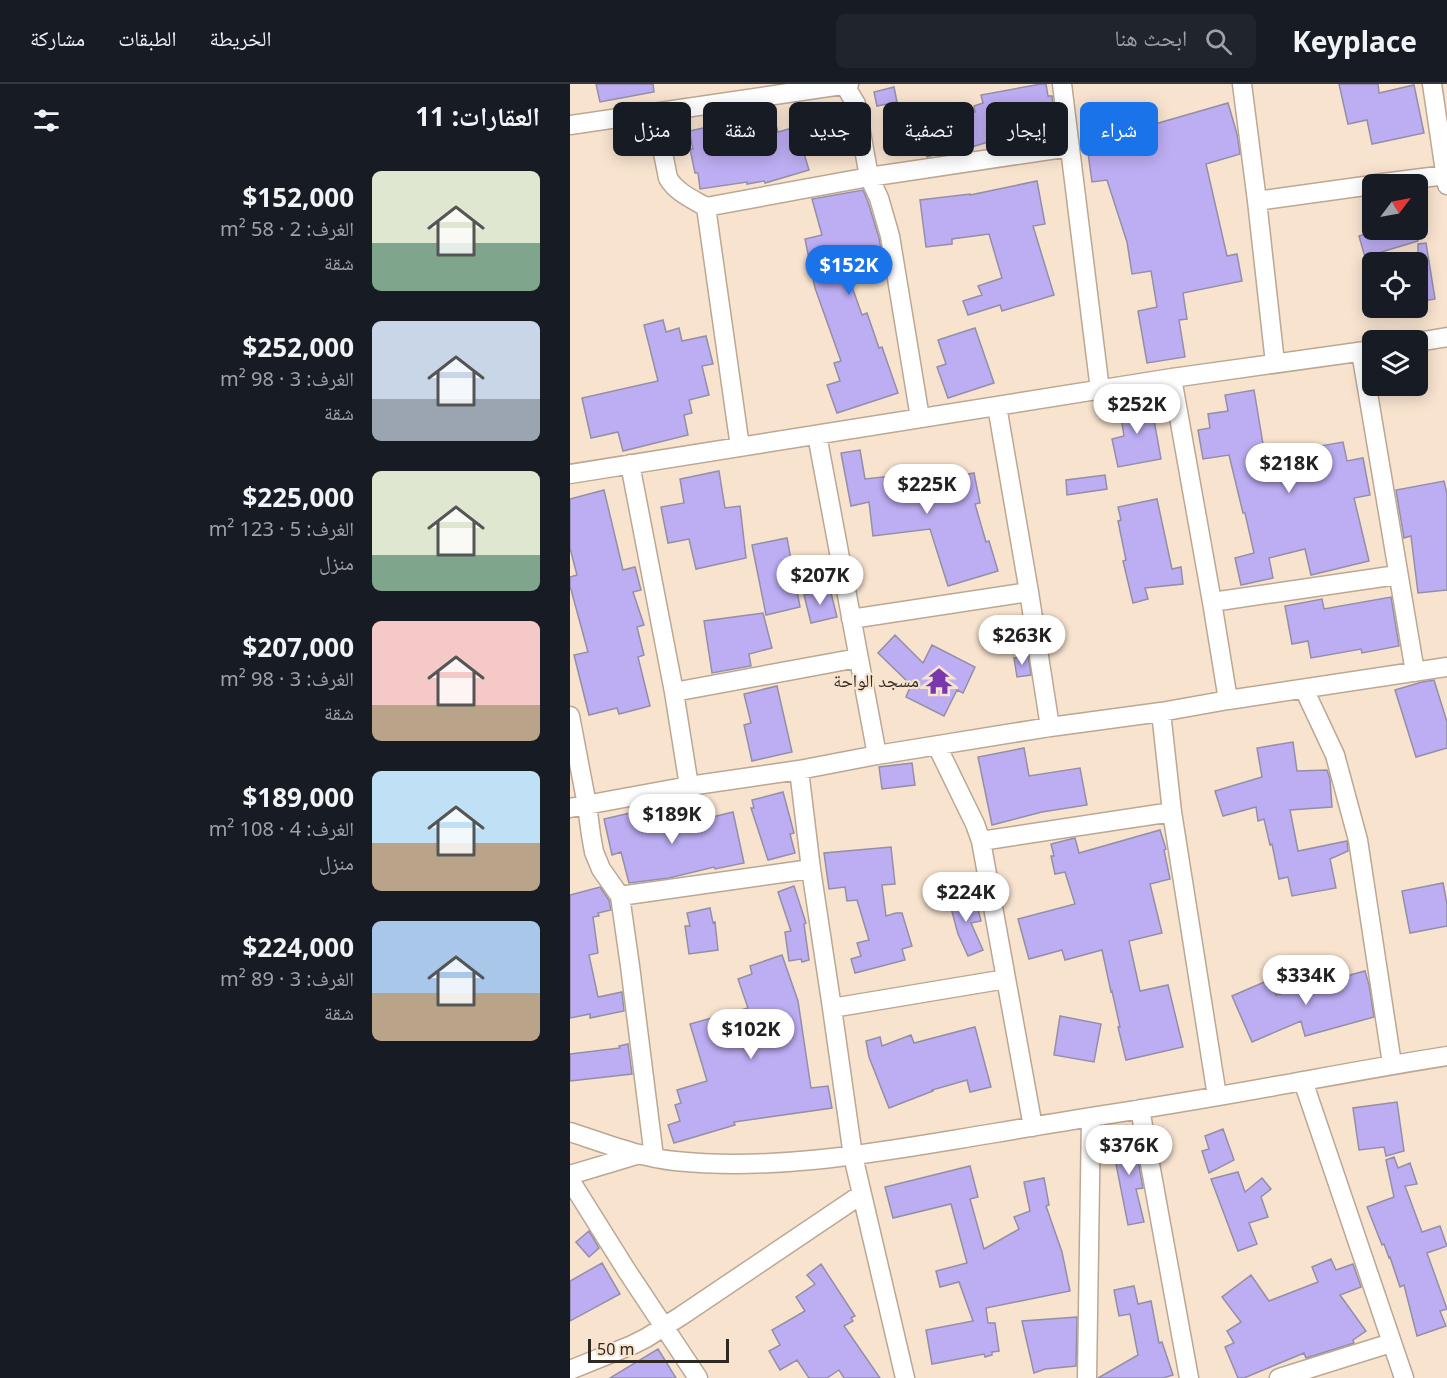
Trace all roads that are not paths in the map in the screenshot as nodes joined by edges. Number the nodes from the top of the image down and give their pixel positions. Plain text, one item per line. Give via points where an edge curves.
1 (844, 84) edge
2 (849, 84) edge
3 (1062, 84) edge
4 (1242, 84) edge
5 (1432, 84) edge
6 (1441, 106) edge
7 (691, 107) edge
8 (613, 119) edge
9 (570, 126) edge
10 (1070, 147) junction
11 (664, 156) edge
12 (869, 177) junction
13 (1446, 180) edge
14 (1428, 181) edge
15 (1362, 187) edge
16 (1257, 201) junction
17 (706, 207) junction
18 (1447, 337) edge
19 (1428, 340) edge
20 (1362, 352) edge
21 (1275, 363) junction
22 (1172, 378) junction
23 (1101, 390) junction
24 (1373, 396) edge
25 (997, 406) junction
26 (920, 418) junction
27 (817, 435) junction
28 (740, 447) junction
29 (630, 464) junction
30 (570, 474) edge
31 (1397, 575) junction
32 (1029, 592) junction
33 (1212, 602) junction
34 (851, 619) junction
35 (858, 658) junction
36 (1447, 667) edge
37 (1415, 672) junction
38 (1304, 688) junction
39 (674, 692) junction
40 (1228, 700) junction
41 (1161, 712) junction
42 (570, 716) edge
43 (1050, 727) junction
44 (937, 746) junction
45 (877, 755) junction
46 (799, 770) junction
47 (689, 786) junction
48 (579, 806) edge
49 (1172, 812) junction
50 (981, 841) junction
51 (812, 869) junction
52 (620, 896) junction
53 (1006, 980) junction
54 (832, 1008) junction
55 (1447, 1056) edge
56 (1392, 1064) junction
57 (1303, 1081) junction
58 (1217, 1096) junction
59 (1140, 1109) junction
60 (1091, 1117) junction
61 (1033, 1126) junction
62 (570, 1132) edge
63 (647, 1155) junction
64 (853, 1156) junction
65 (570, 1175) edge
66 (570, 1180) edge
67 (862, 1194) junction
68 (663, 1326) junction
69 (1391, 1343) junction
70 (570, 1370) edge
71 (698, 1378) edge
72 (905, 1378) edge
73 (1087, 1378) edge
74 (1189, 1378) edge
75 (1279, 1378) edge
76 (1404, 1378) edge

1 - 2 street
1 - 7 street
1 - 12 street via 856,104
3 - 10 street
4 - 16 street
5 - 6 street
6 - 13 street
8 - 9 street
10 - 12 street
10 - 23 street
11 - 17 street via 672,186
12 - 17 street
12 - 26 street via 890,236
13 - 14 street
15 - 16 street
16 - 21 street
17 - 28 street
18 - 19 street
20 - 21 street
21 - 22 street
22 - 23 street
22 - 33 street
23 - 25 street
24 - 31 street
25 - 26 street
25 - 32 street
26 - 27 street
27 - 28 street
27 - 34 street
28 - 29 street
29 - 30 street
29 - 39 street
31 - 33 street
31 - 37 street
32 - 34 street
32 - 43 street
33 - 40 street
34 - 35 street
35 - 39 street
35 - 45 street
36 - 37 street
37 - 38 street
38 - 40 street
38 - 56 street via 1335,755 1358,840
39 - 47 street
40 - 41 street
41 - 43 street
41 - 49 street
42 - 48 street
43 - 44 street
44 - 45 street
44 - 50 street
45 - 46 street
46 - 47 street
46 - 51 street
47 - 48 street
48 - 52 street via 594,852
49 - 50 street
49 - 58 street
50 - 53 street
51 - 52 street
51 - 54 street
52 - 63 street
53 - 54 street
53 - 61 street
54 - 64 street
55 - 56 street
56 - 57 street
57 - 58 street
57 - 69 street
58 - 59 street
59 - 60 street
59 - 74 street
60 - 61 street
60 - 73 street
61 - 64 street
62 - 63 street
63 - 64 street via 725,1164
63 - 65 street
64 - 67 street
66 - 68 street
67 - 68 street
67 - 72 street
68 - 70 street via 632,1345
68 - 71 street
69 - 75 street
69 - 76 street

